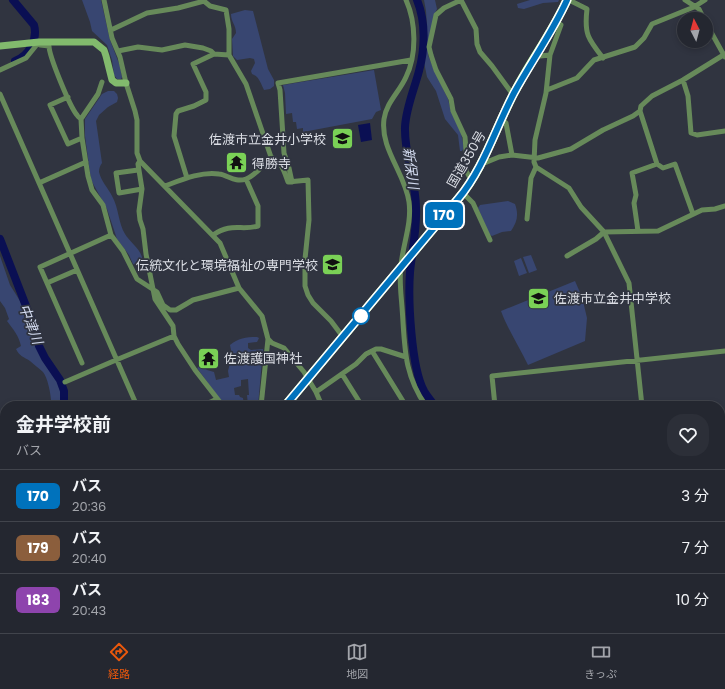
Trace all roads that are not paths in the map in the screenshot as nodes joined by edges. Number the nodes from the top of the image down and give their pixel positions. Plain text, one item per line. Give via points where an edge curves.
1 (104, 0) edge
2 (204, 0) edge
3 (406, 0) edge
4 (461, 0) edge
5 (568, 0) edge
6 (686, 0) edge
7 (705, 0) edge
8 (694, 7) junction
9 (700, 12) edge
10 (556, 22) junction
11 (111, 30) junction
12 (713, 35) edge
13 (37, 42) junction
14 (0, 46) edge
15 (118, 51) junction
16 (214, 54) junction
17 (229, 55) junction
18 (550, 55) junction
19 (725, 55) edge
20 (540, 56) dead end
21 (603, 58) junction
22 (411, 60) junction
23 (0, 70) edge
24 (682, 80) junction
25 (102, 82) dead end
26 (126, 83) junction
27 (547, 90) junction
28 (0, 94) edge
29 (514, 94) junction
30 (68, 97) junction
31 (640, 111) junction
32 (82, 119) junction
33 (502, 119) junction
34 (725, 131) edge
35 (82, 138) junction
36 (512, 155) junction
37 (270, 157) junction
38 (534, 157) junction
39 (140, 161) junction
40 (86, 162) junction
41 (657, 164) junction
42 (481, 165) junction
43 (536, 167) junction
44 (138, 170) junction
45 (187, 178) junction
46 (246, 179) junction
47 (472, 181) junction
48 (292, 182) junction
49 (39, 183) junction
50 (165, 186) junction
51 (142, 189) junction
52 (463, 193) junction
53 (725, 206) edge
54 (692, 214) junction
55 (527, 219) dead end
56 (638, 231) junction
57 (604, 232) junction
58 (111, 235) junction
59 (213, 235) junction
60 (490, 240) dead end
61 (70, 253) junction
62 (567, 256) dead end
63 (402, 265) junction
64 (77, 270) junction
65 (47, 283) junction
66 (239, 288) junction
67 (152, 290) junction
68 (174, 336) junction
69 (343, 337) junction
70 (268, 339) junction
71 (372, 351) junction
72 (725, 351) edge
73 (406, 357) junction
74 (116, 360) junction
75 (638, 361) junction
76 (82, 362) dead end
77 (342, 374) junction
78 (308, 379) junction
79 (65, 382) dead end
80 (316, 392) junction
81 (217, 399) joint
82 (135, 401) edge
83 (213, 401) edge
84 (262, 401) edge
85 (289, 401) edge
86 (320, 401) edge
87 (359, 401) edge
88 (403, 401) edge
89 (423, 401) edge
90 (494, 401) edge
91 (642, 401) edge

1 - 11 street
2 - 11 street via 178,8 147,13
2 - 17 street via 210,6 226,10
3 - 22 street via 413,24 414,49
4 - 29 street via 476,29 480,52
4 - 47 street via 436,15 430,47 432,61 465,137 466,171
5 - 10 highway, 国道350号
5 - 21 street via 587,9 588,37
6 - 8 street
7 - 8 street
8 - 9 street
8 - 21 street via 652,24 635,47
10 - 18 street via 561,26
10 - 29 highway, 国道350号
11 - 15 street
12 - 19 street
13 - 14 street
13 - 23 street via 26,58
13 - 26 street via 94,42 104,50 112,80 116,83
13 - 30 street via 49,46
15 - 16 street via 138,47 162,50 185,45 203,48
15 - 26 street
16 - 17 street
16 - 45 street via 193,64 206,92 206,100 176,114 174,136
17 - 37 street via 246,84
18 - 20 street
18 - 27 street
19 - 24 street
21 - 27 street via 594,60 577,78
22 - 48 street via 278,83 284,153
22 - 63 street via 407,76 385,112 383,121 388,150 408,193 408,228
24 - 31 street via 646,100
24 - 34 street via 688,96 691,133 697,135
25 - 32 street via 98,94
26 - 39 street via 137,120 137,153
27 - 38 street via 536,135
28 - 49 street
29 - 33 highway, 国道350号
30 - 32 street via 76,115
30 - 35 street via 50,105 68,144
31 - 38 street via 571,149
31 - 41 street
32 - 35 street
33 - 36 street via 506,123
33 - 42 highway, 国道350号
35 - 40 street
36 - 38 street
36 - 42 street via 498,157
37 - 46 street via 259,171
37 - 48 street via 279,161 288,182
38 - 43 street
39 - 44 street
39 - 50 street
40 - 49 street
40 - 58 street via 90,184 103,205
41 - 54 street via 664,168 675,164
41 - 56 street via 632,173
42 - 47 highway, 国道350号
43 - 55 street via 532,178
43 - 57 street via 569,188 581,207
44 - 51 street
44 - 51 street via 116,173 119,193
45 - 46 street via 220,174 236,180
45 - 50 street
46 - 59 street via 258,206 258,226 233,227 220,230
47 - 52 highway, 国道350号
48 - 69 street via 308,180 306,291 312,303
49 - 61 street
50 - 59 street
51 - 67 street via 139,211
52 - 60 street via 473,203
52 - 63 highway, 国道350号
53 - 54 street
54 - 56 street via 658,231
56 - 57 street
57 - 62 street
57 - 75 street via 629,283
58 - 61 street
58 - 67 street via 123,251 137,279
59 - 66 street via 220,243
61 - 64 street
61 - 65 street via 40,267
63 - 69 highway, 国道350号
63 - 73 street
64 - 65 street
64 - 74 street
65 - 76 street
66 - 67 street via 193,300 176,310 166,308 157,292
66 - 70 street via 260,313
67 - 68 street via 173,326
68 - 74 street
68 - 81 street
69 - 78 highway, 国道350号
70 - 78 street via 272,344 282,346 286,350
70 - 84 street
71 - 73 street via 381,349
71 - 77 street
71 - 88 street
72 - 75 street
73 - 89 street via 409,375
74 - 79 street
74 - 82 street
75 - 90 street via 492,376
75 - 91 street
77 - 80 street
77 - 87 street
78 - 80 street
78 - 85 highway, 国道350号
80 - 86 street
81 - 83 street

